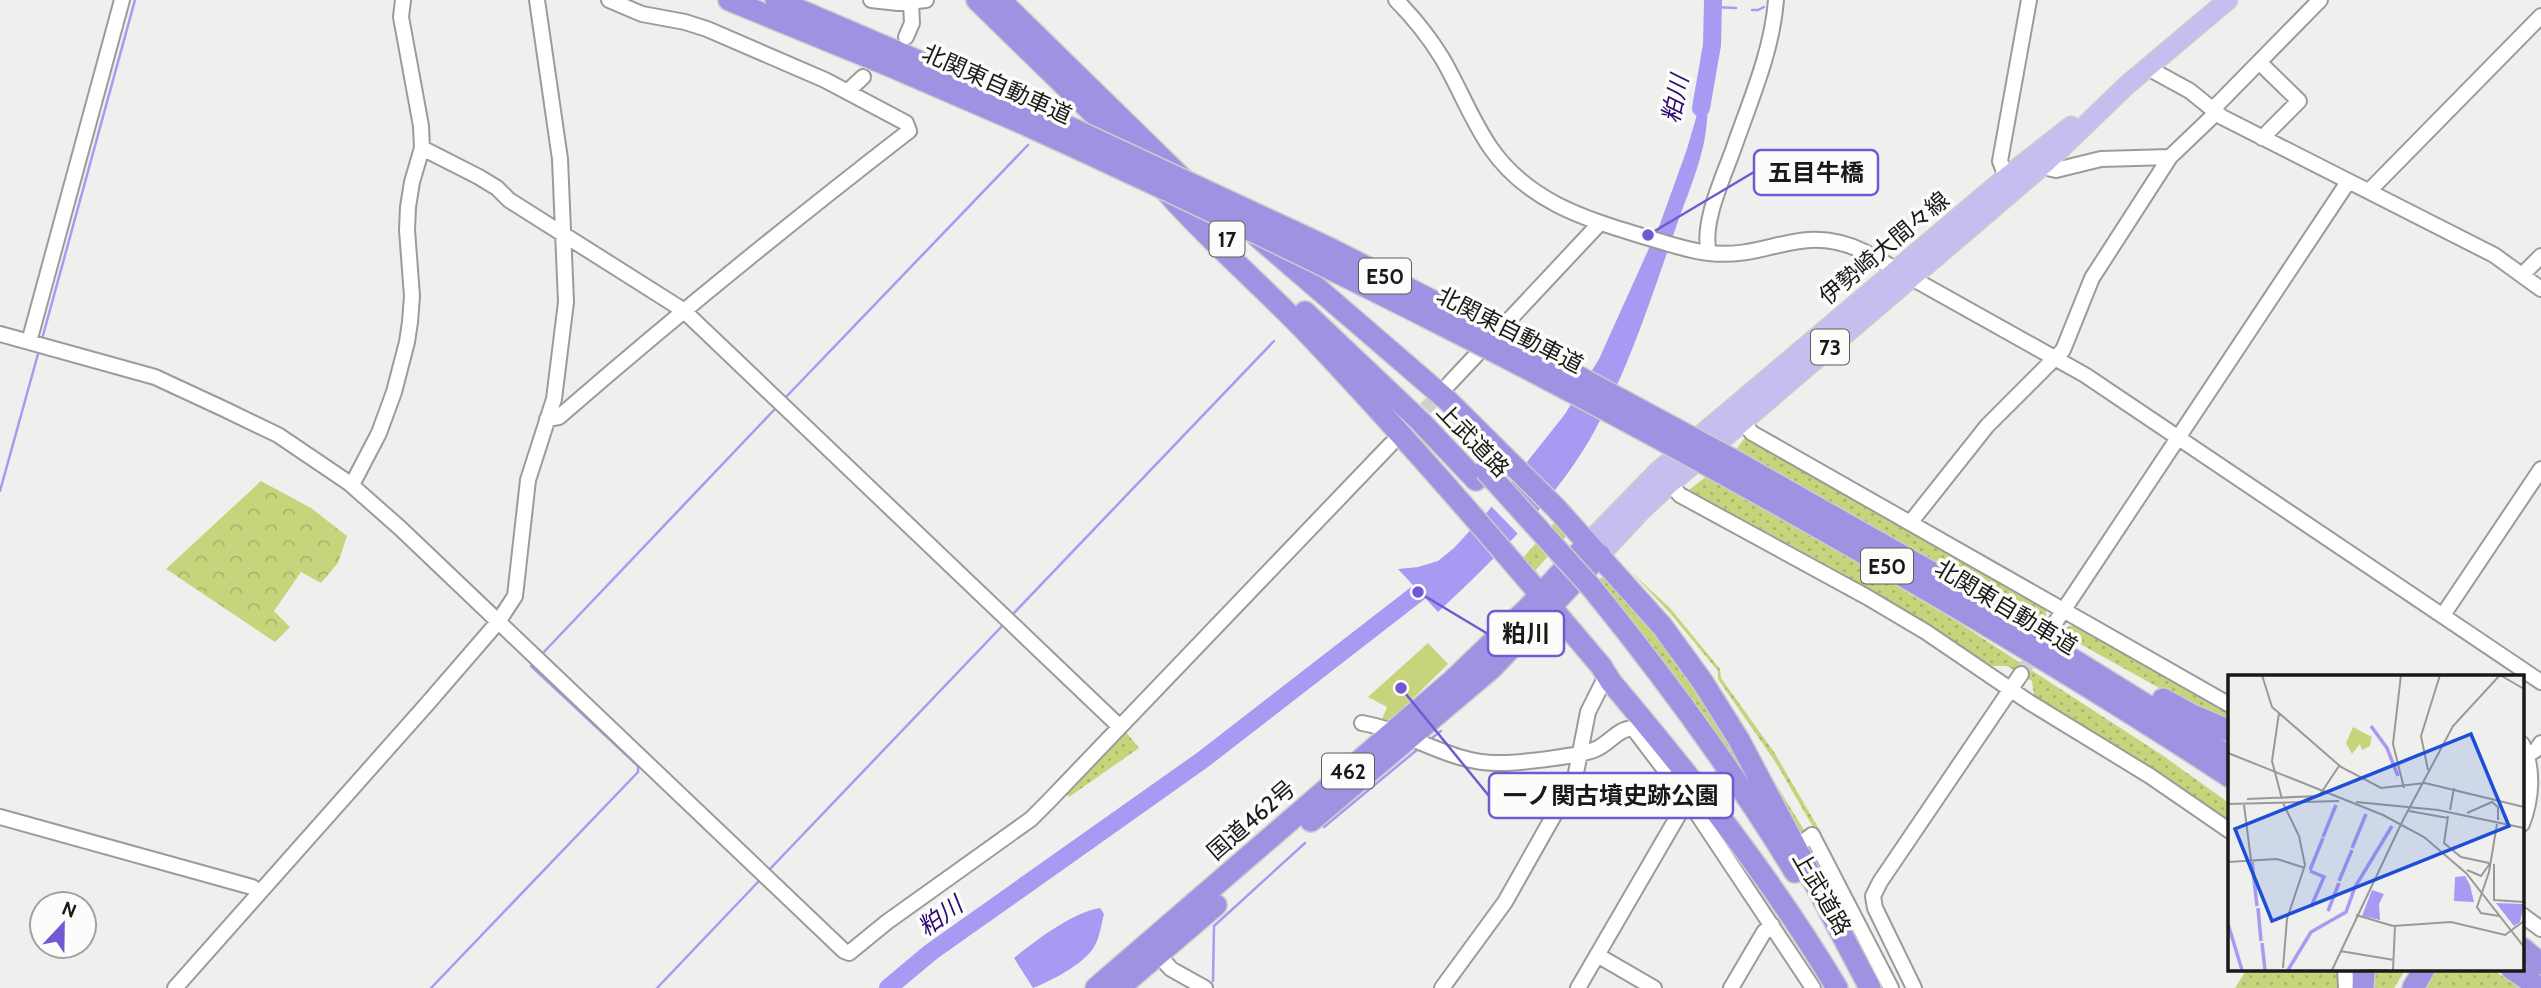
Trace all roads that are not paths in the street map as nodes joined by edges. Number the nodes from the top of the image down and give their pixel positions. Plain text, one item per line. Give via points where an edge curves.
1 (122, 0) edge
2 (403, 0) edge
3 (537, 0) edge
4 (610, 0) edge
5 (729, 0) edge
6 (776, 0) edge
7 (871, 0) edge
8 (926, 0) edge
9 (977, 0) edge
10 (1000, 0) edge
11 (1396, 0) edge
12 (1776, 0) edge
13 (2029, 0) edge
14 (2228, 0) edge
15 (2320, 0) edge
16 (911, 3) junction
17 (2541, 16) edge
18 (906, 37) dead end
19 (2259, 62) junction
20 (2148, 68) junction
21 (863, 77) dead end
22 (2127, 85) junction
23 (847, 92) junction
24 (2214, 112) junction
25 (1025, 116) junction
26 (2262, 138) junction
27 (422, 148) junction
28 (1129, 149) junction
29 (2170, 157) junction
30 (2046, 163) junction
31 (2006, 177) junction
32 (2348, 182) junction
33 (1194, 189) junction
34 (2369, 191) junction
35 (1605, 224) junction
36 (564, 235) junction
37 (1709, 253) junction
38 (2541, 256) edge
39 (1904, 273) junction
40 (2522, 275) junction
41 (2541, 289) edge
42 (683, 310) junction
43 (0, 334) edge
44 (29, 342) junction
45 (2055, 358) junction
46 (1448, 384) tunnel mouth
47 (547, 419) junction
48 (1742, 421) junction
49 (2178, 436) junction
50 (1391, 444) dead end
51 (1727, 466) junction
52 (2541, 470) edge
53 (1480, 475) junction
54 (349, 483) junction
55 (1670, 484) junction
56 (1910, 523) junction
57 (1594, 549) junction
58 (1943, 579) junction
59 (1586, 591) junction
60 (1546, 601) junction
61 (2443, 615) junction
62 (2059, 617) junction
63 (498, 622) junction
64 (2050, 665) junction
65 (1607, 674) junction
66 (2021, 674) tunnel mouth
67 (2541, 682) edge
68 (2010, 689) junction
69 (2228, 704) edge
70 (1362, 723) dead end
71 (1120, 727) junction
72 (2228, 730) edge
73 (1402, 735) junction
74 (2541, 743) edge
75 (2525, 749) edge
76 (1581, 753) junction
77 (2228, 756) edge
78 (2228, 776) edge
79 (2228, 792) edge
80 (1690, 803) junction
81 (0, 817) edge
82 (2524, 817) edge
83 (2228, 830) edge
84 (1804, 841) dead end
85 (259, 892) junction
86 (2524, 916) edge
87 (1772, 925) junction
88 (2541, 929) edge
89 (1153, 949) junction
90 (2524, 950) edge
91 (1597, 955) junction
92 (2524, 956) edge
93 (1845, 957) junction
94 (1898, 957) junction
95 (1881, 966) junction
96 (2541, 966) edge
97 (2346, 970) edge
98 (2364, 970) edge
99 (2413, 970) edge
100 (2423, 970) edge
101 (2513, 970) edge
102 (174, 988) edge
103 (1096, 988) edge
104 (1119, 988) edge
105 (1205, 988) edge
106 (1442, 988) edge
107 (1578, 988) edge
108 (1654, 988) edge
109 (1731, 988) edge
110 (1813, 988) edge
111 (1837, 988) edge
112 (1846, 988) edge
113 (1861, 988) edge
114 (1870, 988) edge
115 (1891, 988) edge
116 (1914, 988) edge
117 (2346, 988) edge
118 (2363, 988) edge
119 (2402, 988) edge
120 (2413, 988) edge
121 (2540, 988) edge

1 - 44 street
2 - 27 street via 401,17
3 - 36 street via 556,127
4 - 23 street via 642,14 695,24
5 - 25 highway, 北関東自動車道 / E50
6 - 25 highway, 北関東自動車道 / E50
7 - 16 street
8 - 16 street
9 - 28 highway, 上武道路 / 17
10 - 33 highway, 上武道路 / 17
11 - 35 street via 1424,29 1504,166 1543,199
12 - 37 street via 1761,70 1707,232
13 - 31 street via 2000,161
14 - 20 main road, 伊勢崎大間々線 / 73
15 - 19 street
16 - 18 street via 912,23
17 - 34 street
19 - 24 street
19 - 26 street via 2299,101
20 - 22 main road, 伊勢崎大間々線 / 73
20 - 24 street via 2190,91
21 - 23 street
22 - 30 main road, 伊勢崎大間々線 / 73
22 - 31 main road, 伊勢崎大間々線 / 73
23 - 42 street via 906,123 909,131
24 - 26 street
24 - 29 street
25 - 51 highway, 北関東自動車道 / E50, bridge via 1349,258 1531,351
26 - 32 street
27 - 36 street via 497,188
27 - 54 street via 408,207 412,296 407,342 379,433
28 - 53 highway, 上武道路 / 17
28 - 60 highway via 1183,211 1291,316
29 - 30 street via 2101,159 2056,170
29 - 45 street via 2092,278 2067,341
30 - 39 main road, 伊勢崎大間々線 / 73
31 - 39 main road, 伊勢崎大間々線 / 73
32 - 34 street
32 - 49 street
33 - 53 highway, 上武道路 / 17 via 1381,366
33 - 57 highway via 1235,217 1447,400
34 - 40 street via 2494,255
35 - 37 street
35 - 46 street
36 - 42 street
36 - 47 street via 564,324 554,400
37 - 39 street via 1820,239 1855,247
38 - 40 street
39 - 45 street
39 - 48 main road, 伊勢崎大間々線 / 73
39 - 57 main road, 伊勢崎大間々線 / 73 via 1639,489
40 - 41 street
42 - 47 street via 559,417
42 - 71 street
43 - 44 street
44 - 54 street via 155,377 278,435
45 - 49 street
45 - 56 street via 1982,432
47 - 63 street via 528,480 514,596
48 - 55 main road, 伊勢崎大間々線 / 73
48 - 56 street via 1752,433
49 - 61 street
49 - 62 street
50 - 71 street
51 - 58 highway, 北関東自動車道 / E50
51 - 64 highway, 北関東自動車道 / E50
52 - 61 street
53 - 59 highway, 上武道路 / 17
54 - 63 street
55 - 57 main road, 伊勢崎大間々線 / 73
55 - 68 street via 1680,495 1926,632
56 - 62 street
57 - 60 highway, 国道462号 / 462
57 - 114 highway via 1662,626 1723,713
58 - 72 highway
58 - 77 highway, 北関東自動車道 / E50
59 - 93 highway, 上武道路 / 17 via 1681,701 1735,776
59 - 112 highway, 上武道路 / 17 via 1724,787
60 - 65 highway
60 - 73 highway, 国道462号 / 462 via 1479,657
61 - 67 street
62 - 69 street
63 - 71 street via 849,953 1031,818
63 - 85 street
64 - 78 highway, 北関東自動車道 / E50
64 - 79 highway
65 - 76 street via 1588,712
65 - 111 highway via 1738,838
66 - 68 street
68 - 83 street
68 - 94 street via 1875,890 1872,902
70 - 73 street
73 - 76 street via 1484,762
73 - 89 highway, 国道462号 / 462
74 - 75 street
75 - 82 street via 2530,795
76 - 80 street via 1596,750 1633,728
76 - 106 street via 1575,779 1505,902
80 - 87 street via 1747,876
80 - 91 street
81 - 85 street
84 - 95 street via 1812,835
85 - 102 street
86 - 88 street
87 - 109 street
87 - 110 street
89 - 103 highway, 国道462号 / 462
89 - 104 highway, 国道462号 / 462
89 - 105 street via 1171,969
90 - 96 highway
91 - 107 street
91 - 108 street
92 - 96 highway
93 - 113 highway, 上武道路 / 17
93 - 114 highway
94 - 95 street
94 - 116 street
95 - 115 street
97 - 117 street
98 - 118 highway
99 - 119 highway
100 - 120 highway
101 - 121 highway

